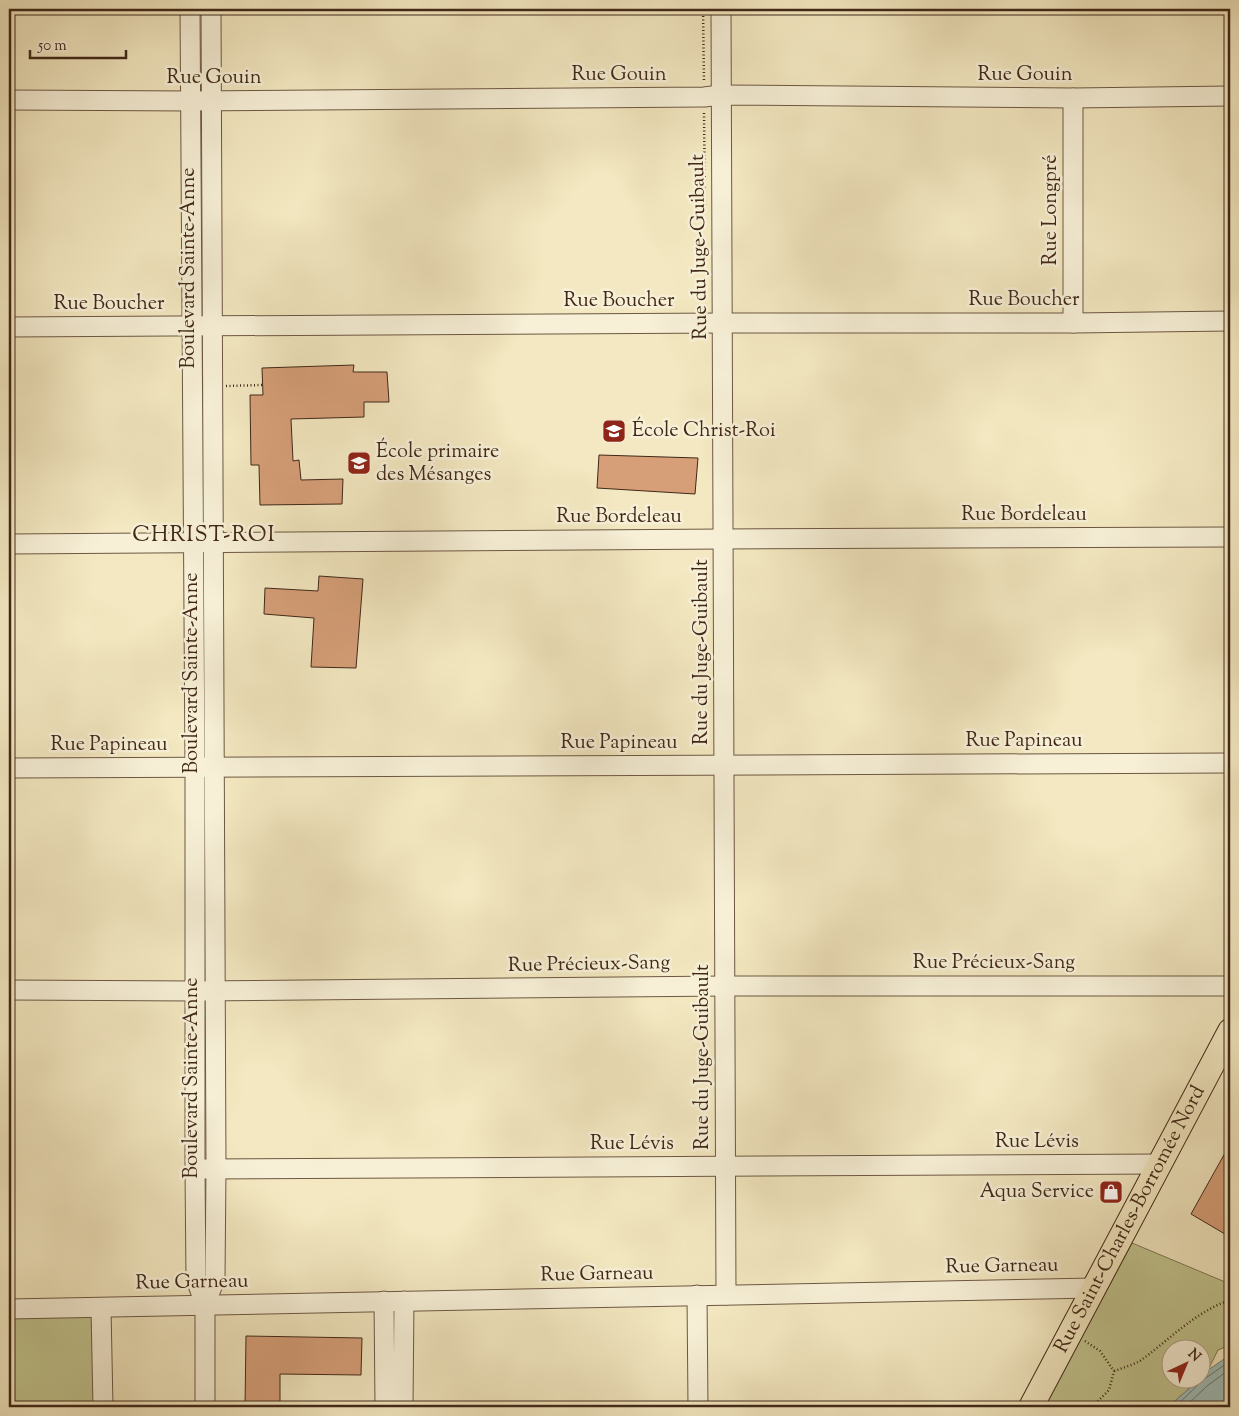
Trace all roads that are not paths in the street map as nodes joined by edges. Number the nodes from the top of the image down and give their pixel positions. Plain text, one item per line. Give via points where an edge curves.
1 (190, 9) edge
2 (211, 9) edge
3 (721, 9) edge
4 (721, 95) junction
5 (1230, 96) edge
6 (1073, 98) junction
7 (9, 100) edge
8 (190, 101) junction
9 (212, 101) junction
10 (1230, 320) edge
11 (723, 323) junction
12 (1074, 323) junction
13 (191, 326) junction
14 (212, 326) junction
15 (9, 327) edge
16 (1230, 537) edge
17 (724, 538) junction
18 (214, 542) junction
19 (194, 543) junction
20 (9, 544) edge
21 (1230, 763) edge
22 (725, 765) junction
23 (9, 768) edge
24 (195, 768) junction
25 (215, 768) junction
26 (726, 986) junction
27 (1230, 986) edge
28 (9, 990) edge
29 (195, 991) junction
30 (214, 991) junction
31 (1230, 1031) edge
32 (1160, 1164) junction
33 (726, 1166) junction
34 (195, 1169) junction
35 (216, 1169) junction
36 (1094, 1288) junction
37 (726, 1295) junction
38 (697, 1296) junction
39 (384, 1301) junction
40 (404, 1301) junction
41 (205, 1305) junction
42 (101, 1308) junction
43 (9, 1309) edge
44 (103, 1407) edge
45 (205, 1407) edge
46 (386, 1407) edge
47 (403, 1407) edge
48 (698, 1407) edge
49 (1031, 1407) edge

1 - 8 street, Boulevard Sainte-Anne
2 - 9 street, Boulevard Sainte-Anne
3 - 4 street, Rue du Juge-Guibault
4 - 6 street, Rue Gouin
4 - 9 street, Rue Gouin
4 - 11 street, Rue du Juge-Guibault
5 - 6 street, Rue Gouin
6 - 12 street, Rue Longpré
7 - 8 street, Rue Gouin
8 - 9 street, Rue Gouin
8 - 13 street, Boulevard Sainte-Anne
9 - 14 street, Boulevard Sainte-Anne
10 - 12 street, Rue Boucher
11 - 12 street, Rue Boucher
11 - 14 street, Rue Boucher
11 - 17 street, Rue du Juge-Guibault
13 - 14 street, Rue Boucher
13 - 15 street, Rue Boucher
13 - 19 street, Boulevard Sainte-Anne
14 - 18 street, Boulevard Sainte-Anne
16 - 17 street, Rue Bordeleau
17 - 18 street, Rue Bordeleau
17 - 22 street, Rue du Juge-Guibault
18 - 19 street, Rue Bordeleau
18 - 25 street, Boulevard Sainte-Anne
19 - 20 street, Rue Bordeleau
19 - 24 street, Boulevard Sainte-Anne
21 - 22 street, Rue Papineau
22 - 25 street, Rue Papineau
22 - 26 street, Rue du Juge-Guibault
23 - 24 street, Rue Papineau
24 - 25 street, Rue Papineau
24 - 29 street, Boulevard Sainte-Anne
25 - 30 street, Boulevard Sainte-Anne
26 - 27 street, Rue Précieux-Sang
26 - 30 street, Rue Précieux-Sang
26 - 33 street, Rue du Juge-Guibault
28 - 29 street, Rue Précieux-Sang
29 - 30 street, Rue Précieux-Sang
29 - 34 street, Boulevard Sainte-Anne
30 - 35 street, Boulevard Sainte-Anne
31 - 32 main road, Rue Saint-Charles-Borromée Nord
32 - 33 street, Rue Lévis
32 - 36 main road, Rue Saint-Charles-Borromée Nord
33 - 35 street, Rue Lévis
33 - 37 street, Rue du Juge-Guibault
34 - 35 street, Rue Lévis
34 - 41 street, Boulevard Sainte-Anne via 196,1279
35 - 41 street, Boulevard Sainte-Anne via 215,1279
36 - 37 street, Rue Garneau
36 - 49 main road, Rue Saint-Charles-Borromée Nord
37 - 38 street, Rue Garneau
38 - 40 street, Rue Garneau
38 - 48 street
39 - 40 street, Rue Garneau
39 - 41 street, Rue Garneau
39 - 46 street
40 - 47 street
41 - 42 street, Rue Garneau
41 - 45 street, Boulevard Sainte-Anne
42 - 43 street, Rue Garneau
42 - 44 street

